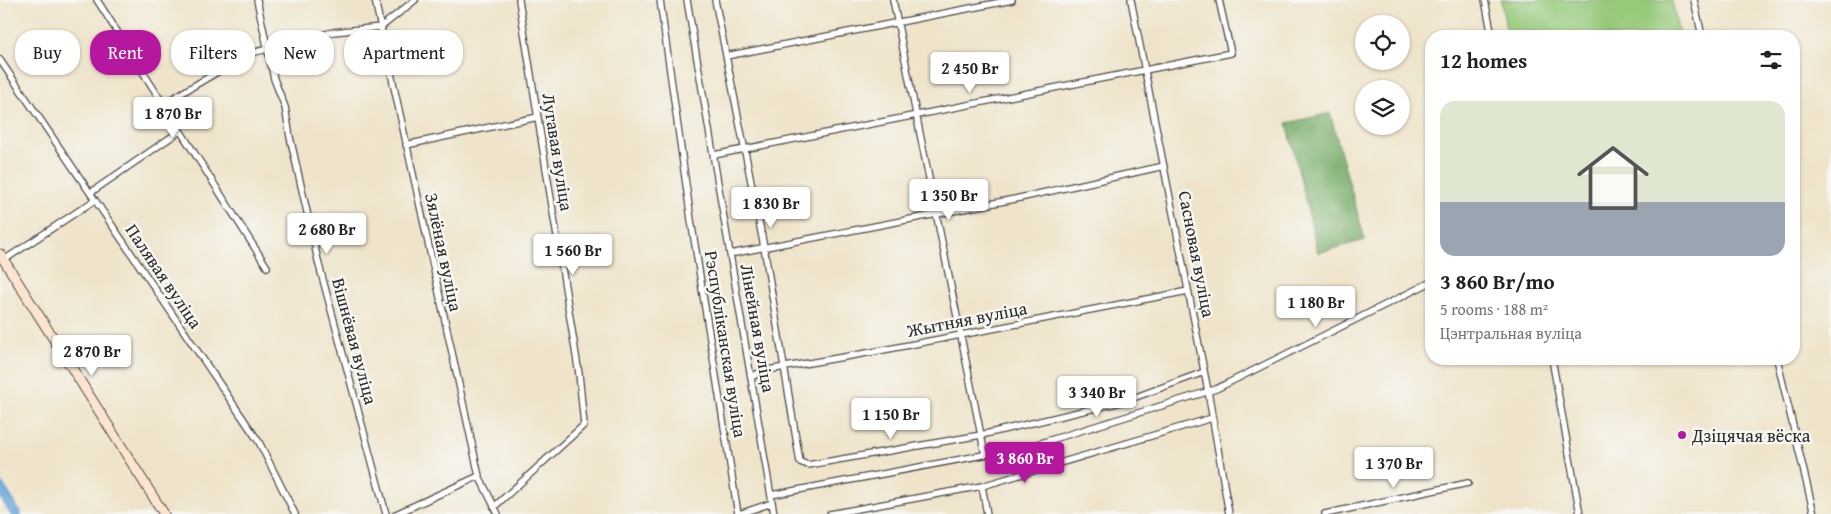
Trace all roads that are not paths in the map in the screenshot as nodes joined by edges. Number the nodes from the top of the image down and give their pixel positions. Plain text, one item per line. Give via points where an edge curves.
1 (97, 0) edge
2 (257, 0) edge
3 (375, 0) edge
4 (415, 0) edge
5 (519, 0) edge
6 (660, 0) edge
7 (687, 0) edge
8 (715, 0) edge
9 (893, 0) edge
10 (1012, 0) edge
11 (1131, 0) edge
12 (1219, 0) edge
13 (1485, 0) edge
14 (1694, 0) edge
15 (898, 24) junction
16 (381, 27) junction
17 (1491, 30) edge
18 (1701, 30) edge
19 (334, 32) edge
20 (265, 33) edge
21 (265, 50) edge
22 (726, 56) junction
23 (0, 60) edge
24 (1146, 72) junction
25 (273, 75) edge
26 (164, 104) junction
27 (916, 116) junction
28 (538, 117) junction
29 (180, 131) junction
30 (406, 145) junction
31 (745, 150) junction
32 (714, 155) junction
33 (1164, 166) junction
34 (90, 193) junction
35 (95, 200) junction
36 (936, 214) junction
37 (764, 247) junction
38 (730, 254) junction
39 (2, 257) edge
40 (267, 267) dead end
41 (1425, 285) edge
42 (1188, 291) junction
43 (961, 335) junction
44 (1553, 365) edge
45 (1778, 365) edge
46 (784, 367) junction
47 (1204, 372) junction
48 (752, 377) junction
49 (1208, 391) junction
50 (1212, 418) junction
51 (981, 435) junction
52 (985, 455) junction
53 (479, 476) junction
54 (1468, 483) dead end
55 (982, 486) junction
56 (771, 495) junction
57 (772, 503) junction
58 (494, 507) junction
59 (164, 514) edge
60 (295, 514) edge
61 (386, 514) edge
62 (396, 514) edge
63 (498, 514) edge
64 (739, 514) edge
65 (774, 514) edge
66 (830, 514) edge
67 (987, 514) edge
68 (1230, 514) edge
69 (1326, 514) edge
70 (1580, 514) edge
71 (1814, 514) edge

1 - 26 street
2 - 20 street, Вішнёвая вуліца
3 - 16 street, Зялёная вуліца
4 - 16 street
5 - 28 street, Лугавая вуліца
6 - 64 street, Рэспубліканская вуліца via 691,220
7 - 32 street, Лінейная вуліца
8 - 22 street
9 - 15 street
10 - 15 street
11 - 24 street, Сасновая вуліца
12 - 24 street via 1231,53
13 - 17 street
14 - 18 street
15 - 22 street
15 - 27 street
16 - 19 street
16 - 30 street, Зялёная вуліца
21 - 26 street via 248,54
22 - 31 street
23 - 34 street, Палявая вуліца
24 - 27 street
24 - 33 street, Сасновая вуліца
25 - 61 street, Вішнёвая вуліца via 285,107 319,264
26 - 29 street
27 - 31 street
27 - 36 street
28 - 30 street
28 - 58 street, Лугавая вуліца via 579,374 584,425
29 - 34 street
29 - 40 street
30 - 53 street, Зялёная вуліца
31 - 32 street
31 - 37 street
32 - 38 street, Лінейная вуліца
33 - 36 street
33 - 42 street, Сасновая вуліца
34 - 35 street, Палявая вуліца
35 - 39 street
35 - 60 street, Палявая вуліца via 259,442
36 - 37 street
36 - 43 street
37 - 38 street
37 - 46 street
38 - 48 street, Лінейная вуліца
39 - 59 main road
41 - 49 street
42 - 43 street, Жытняя вуліца
42 - 47 street, Сасновая вуліца
43 - 46 street, Жытняя вуліца
43 - 51 street
44 - 70 street
45 - 71 street
46 - 48 street, Жытняя вуліца via 762,371
46 - 51 street via 800,462 808,465
47 - 49 street, Сасновая вуліца
47 - 51 street via 1125,400
48 - 56 street, Лінейная вуліца
49 - 50 street, Сасновая вуліца
49 - 52 street via 1032,446
50 - 55 street
50 - 68 street, Сасновая вуліца
51 - 52 street
52 - 56 street
53 - 58 street, Зялёная вуліца
53 - 62 street
54 - 69 street
55 - 66 street
55 - 67 street
56 - 57 street, Лінейная вуліца
57 - 64 street
57 - 65 street, Лінейная вуліца
58 - 63 street, Зялёная вуліца

